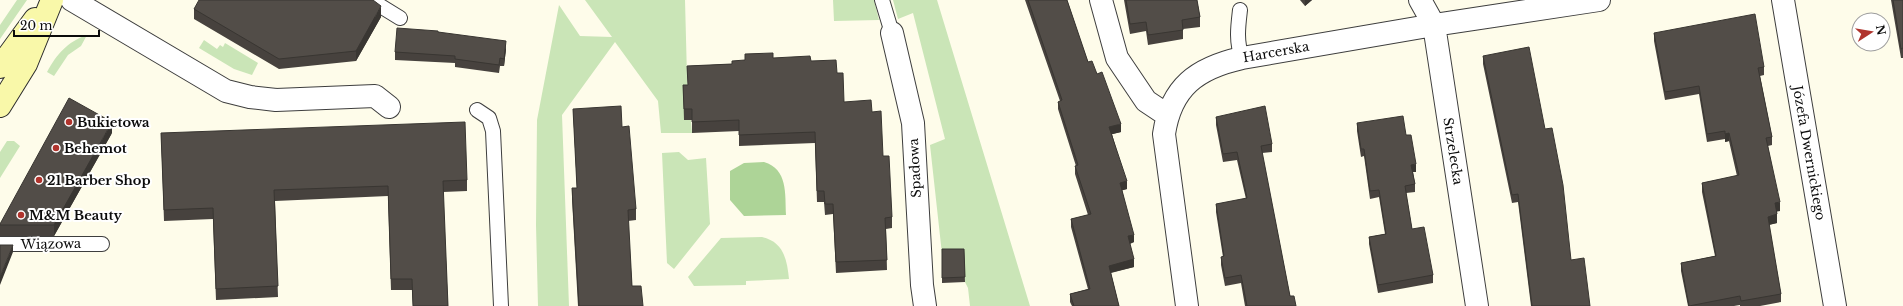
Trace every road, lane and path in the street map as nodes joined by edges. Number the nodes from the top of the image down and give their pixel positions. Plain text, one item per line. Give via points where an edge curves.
1 (51, 0) edge
2 (72, 0) edge
3 (882, 0) edge
4 (1100, 0) edge
5 (1420, 0) edge
6 (1599, 0) edge
7 (1783, 0) edge
8 (374, 2) edge
9 (1240, 10) dead end
10 (400, 18) dead end
11 (1434, 25) junction
12 (892, 33) joint
13 (1242, 58) junction
14 (0, 67) edge
15 (0, 106) edge
16 (389, 107) dead end
17 (478, 110) dead end
18 (1167, 115) junction
19 (0, 244) edge
20 (102, 244) dead end
21 (501, 306) edge
22 (925, 306) edge
23 (1187, 306) edge
24 (1477, 306) edge
25 (1835, 306) edge

1 - 14 street
1 - 15 street via 26,64
2 - 16 street via 226,91 250,98 276,100 375,96
3 - 12 lane
4 - 18 street via 1117,58 1146,101
5 - 11 street, Strzelecka
6 - 11 street, Harcerska
7 - 25 street, Józefa Dwernickiego
8 - 10 lane
9 - 13 lane via 1237,36
11 - 13 street, Harcerska
11 - 24 street, Strzelecka
12 - 22 street, Spadowa via 913,123
13 - 18 street, Harcerska via 1200,73 1188,82
17 - 21 lane via 489,118 494,131
18 - 23 street, Harcerska via 1164,134
19 - 20 lane, Wiązowa

